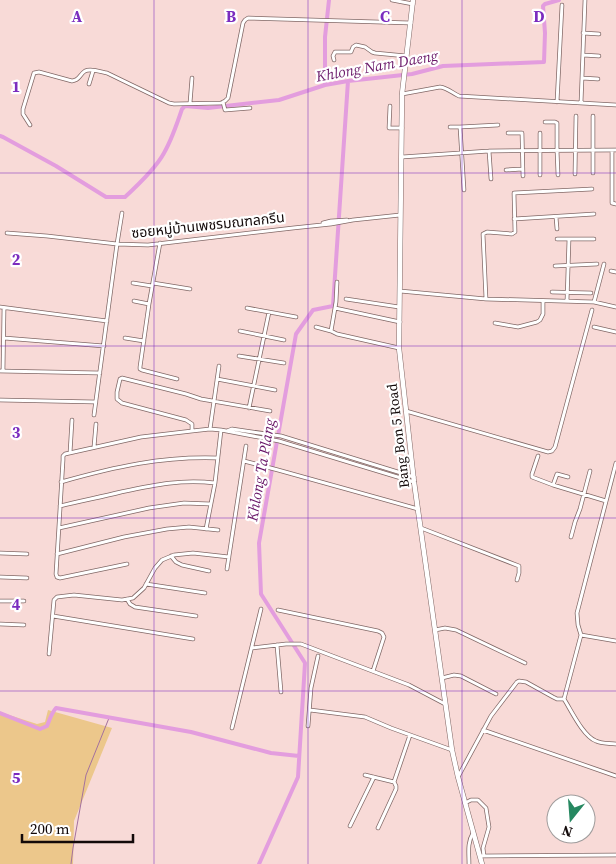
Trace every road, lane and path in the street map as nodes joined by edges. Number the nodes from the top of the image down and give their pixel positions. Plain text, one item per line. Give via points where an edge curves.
1 (392, 0) edge
2 (585, 0) edge
3 (413, 2) edge
4 (562, 5) dead end
5 (410, 23) junction
6 (583, 33) junction
7 (599, 34) dead end
8 (406, 56) junction
9 (583, 56) junction
10 (599, 56) dead end
11 (334, 60) dead end
12 (93, 71) junction
13 (192, 78) dead end
14 (582, 78) junction
15 (598, 79) dead end
16 (89, 84) dead end
17 (402, 94) junction
18 (557, 102) junction
19 (190, 103) junction
20 (581, 103) junction
21 (223, 105) junction
22 (616, 105) edge
23 (390, 106) dead end
24 (250, 108) dead end
25 (576, 116) dead end
26 (593, 116) dead end
27 (545, 122) dead end
28 (30, 125) dead end
29 (498, 125) dead end
30 (450, 127) dead end
31 (460, 127) junction
32 (402, 128) junction
33 (508, 133) dead end
34 (540, 133) dead end
35 (556, 150) junction
36 (575, 150) junction
37 (593, 150) junction
38 (614, 150) edge
39 (522, 151) junction
40 (540, 151) junction
41 (489, 152) junction
42 (462, 153) junction
43 (402, 157) junction
44 (522, 169) junction
45 (506, 170) dead end
46 (592, 173) dead end
47 (575, 174) dead end
48 (540, 175) dead end
49 (558, 175) dead end
50 (523, 176) dead end
51 (491, 179) dead end
52 (592, 189) dead end
53 (464, 190) dead end
54 (616, 204) edge
55 (122, 213) dead end
56 (594, 214) dead end
57 (401, 215) junction
58 (556, 216) junction
59 (514, 219) junction
60 (557, 229) dead end
61 (7, 233) dead end
62 (557, 239) dead end
63 (568, 239) junction
64 (594, 239) dead end
65 (160, 243) junction
66 (117, 244) junction
67 (597, 264) dead end
68 (604, 264) dead end
69 (568, 265) junction
70 (554, 266) dead end
71 (611, 271) dead end
72 (616, 272) edge
73 (337, 282) dead end
74 (133, 283) dead end
75 (152, 284) junction
76 (190, 289) dead end
77 (400, 290) junction
78 (552, 292) dead end
79 (568, 292) junction
80 (591, 293) dead end
81 (346, 299) dead end
82 (486, 299) junction
83 (543, 301) junction
84 (567, 301) junction
85 (134, 302) dead end
86 (594, 302) junction
87 (149, 304) junction
88 (616, 307) edge
89 (2, 308) edge
90 (247, 308) dead end
91 (335, 308) junction
92 (400, 308) junction
93 (592, 310) dead end
94 (268, 312) junction
95 (296, 317) dead end
96 (107, 321) junction
97 (400, 322) junction
98 (495, 323) dead end
99 (316, 327) dead end
100 (594, 327) dead end
101 (331, 330) junction
102 (240, 331) dead end
103 (616, 332) edge
104 (264, 336) junction
105 (4, 338) junction
106 (125, 338) dead end
107 (284, 340) dead end
108 (144, 341) junction
109 (104, 346) junction
110 (399, 348) junction
111 (239, 356) dead end
112 (259, 359) junction
113 (284, 363) dead end
114 (219, 366) dead end
115 (2, 371) edge
116 (100, 373) junction
117 (177, 379) dead end
118 (217, 379) junction
119 (253, 386) junction
120 (274, 390) dead end
121 (0, 400) edge
122 (96, 402) junction
123 (214, 402) junction
124 (249, 408) junction
125 (270, 411) dead end
126 (406, 411) junction
127 (94, 415) dead end
128 (72, 420) dead end
129 (96, 424) dead end
130 (210, 429) junction
131 (192, 430) junction
132 (221, 430) junction
133 (269, 437) junction
134 (291, 439) junction
135 (289, 444) junction
136 (246, 446) dead end
137 (94, 447) junction
138 (333, 452) junction
139 (70, 453) junction
140 (539, 453) junction
141 (331, 457) junction
142 (218, 458) junction
143 (244, 462) junction
144 (616, 463) edge
145 (373, 464) junction
146 (372, 469) junction
147 (590, 471) dead end
148 (568, 477) dead end
149 (414, 479) junction
150 (61, 482) junction
151 (215, 483) junction
152 (553, 485) junction
153 (584, 495) junction
154 (606, 501) junction
155 (210, 504) junction
156 (60, 506) junction
157 (418, 510) junction
158 (58, 528) junction
159 (421, 528) junction
160 (206, 529) junction
161 (218, 530) dead end
162 (571, 537) dead end
163 (0, 553) edge
164 (27, 554) dead end
165 (57, 554) junction
166 (171, 556) junction
167 (229, 557) junction
168 (127, 564) dead end
169 (227, 569) dead end
170 (210, 571) dead end
171 (0, 578) edge
172 (27, 578) dead end
173 (517, 580) dead end
174 (146, 584) junction
175 (205, 593) dead end
176 (128, 599) junction
177 (0, 601) edge
178 (24, 601) dead end
179 (261, 609) dead end
180 (278, 610) dead end
181 (53, 616) junction
182 (196, 616) dead end
183 (0, 624) edge
184 (24, 625) dead end
185 (435, 630) junction
186 (581, 637) junction
187 (193, 639) dead end
188 (616, 641) edge
189 (277, 645) junction
190 (252, 648) junction
191 (49, 654) dead end
192 (318, 656) dead end
193 (525, 663) dead end
194 (373, 671) junction
195 (442, 678) junction
196 (281, 692) dead end
197 (496, 694) dead end
198 (564, 699) junction
199 (446, 704) junction
200 (310, 710) junction
201 (308, 726) dead end
202 (232, 728) dead end
203 (483, 730) junction
204 (410, 735) junction
205 (616, 744) edge
206 (452, 750) junction
207 (365, 775) dead end
208 (616, 776) edge
209 (374, 777) junction
210 (458, 777) junction
211 (394, 782) junction
212 (464, 803) junction
213 (350, 826) dead end
214 (378, 828) dead end
215 (473, 833) junction
216 (616, 855) edge
217 (482, 856) junction
218 (469, 864) edge
219 (482, 864) edge

1 - 3 street
2 - 6 street
3 - 5 main road, Bang Bon 5 Road
4 - 18 street
5 - 8 main road, Bang Bon 5 Road
5 - 21 street via 248,18 243,23 228,98
6 - 7 street
6 - 9 street
8 - 11 street via 375,53 356,45 351,52 335,52
8 - 17 main road, Bang Bon 5 Road
9 - 10 street
9 - 14 street
12 - 16 street
12 - 19 street via 107,73 169,103
12 - 28 street via 85,72 72,82 34,73 23,109
13 - 19 street
14 - 15 street
14 - 20 street
17 - 18 street via 446,87 459,96
17 - 32 main road, Bang Bon 5 Road
18 - 20 street
19 - 21 street
20 - 22 street
21 - 24 street via 225,110
23 - 32 street via 389,128
25 - 36 street
26 - 37 street
27 - 35 street via 557,124
29 - 31 street
30 - 31 street
31 - 42 street
32 - 43 main road, Bang Bon 5 Road
33 - 39 street via 522,133
34 - 40 street
35 - 36 street
35 - 40 street
35 - 49 street
36 - 37 street
36 - 47 street
37 - 38 street
37 - 46 street
38 - 54 street via 612,203
39 - 40 street
39 - 41 street
39 - 44 street
40 - 48 street
41 - 42 street
41 - 51 street
42 - 43 street
42 - 53 street
43 - 57 main road, Bang Bon 5 Road
44 - 45 street
44 - 50 street
52 - 59 street via 515,192
55 - 66 street
56 - 58 street
57 - 65 street, ซอยหมู่บ้านเพชรมณฑลกรีน
57 - 77 main road, Bang Bon 5 Road
58 - 59 street
58 - 60 street
59 - 82 street via 515,232 512,234 484,234
61 - 66 street
62 - 63 street
63 - 64 street
63 - 69 street
65 - 66 street, ซอยหมู่บ้านเพชรมณฑลกรีน
65 - 75 street
66 - 96 street, ซอยหมู่บ้านเพชรมณฑลกรีน
67 - 69 street
68 - 86 street
69 - 70 street
69 - 79 street
71 - 72 street
73 - 91 street
74 - 75 street
75 - 76 street
75 - 87 street
77 - 82 street
77 - 92 main road, Bang Bon 5 Road
78 - 79 street
79 - 80 street
79 - 84 street
81 - 92 street
82 - 83 street
83 - 84 street
83 - 98 street via 543,314 537,322 518,327
84 - 86 street
85 - 87 street
86 - 88 street
87 - 108 street
89 - 96 street
89 - 105 street
90 - 94 street
91 - 97 street
91 - 101 street
92 - 97 main road, Bang Bon 5 Road
93 - 140 street via 554,447 552,451
94 - 95 street
94 - 104 street
96 - 109 street, ซอยหมู่บ้านเพชรมณฑลกรีน
97 - 110 main road, Bang Bon 5 Road
99 - 101 street
100 - 103 street
101 - 110 street
102 - 104 street
104 - 107 street
104 - 112 street
105 - 109 street
105 - 115 street
106 - 108 street
108 - 117 street via 140,369
109 - 116 street, ซอยหมู่บ้านเพชรมณฑลกรีน
110 - 126 main road, Bang Bon 5 Road
111 - 112 street
112 - 113 street
112 - 119 street
114 - 118 street
115 - 116 street
116 - 122 street, ซอยหมู่บ้านเพชรมณฑลกรีน
118 - 119 street
118 - 123 street
119 - 120 street
119 - 124 street
121 - 122 street
122 - 127 street, ซอยหมู่บ้านเพชรมณฑลกรีน
123 - 124 street
123 - 130 street
123 - 131 street via 120,379 117,399 122,403 186,420 192,424
124 - 125 street
126 - 140 street
126 - 149 main road, Bang Bon 5 Road
128 - 139 street
129 - 137 street
130 - 131 street
130 - 132 street
131 - 137 street
132 - 133 street
132 - 142 street
133 - 134 street
133 - 135 street
134 - 135 street
134 - 138 street
135 - 141 street
136 - 143 street
137 - 139 street
138 - 141 street
138 - 145 street
139 - 150 street via 63,456
140 - 152 street via 532,477
141 - 146 street
142 - 150 street via 152,461 106,469
142 - 151 street
143 - 157 street
143 - 167 street
144 - 154 street
145 - 146 street
145 - 149 street
146 - 149 street
147 - 153 street
148 - 152 street via 557,474
149 - 157 main road, Bang Bon 5 Road
150 - 156 street
151 - 155 street
151 - 156 street via 198,481 157,485
152 - 153 street
153 - 154 street
153 - 162 street
154 - 186 street via 577,613
155 - 158 street via 184,503 149,508
155 - 160 street
156 - 158 street
157 - 159 main road, Bang Bon 5 Road
158 - 165 street
159 - 173 street via 519,566
159 - 185 main road, Bang Bon 5 Road
160 - 161 street
160 - 165 street via 189,527 141,534
163 - 164 street
165 - 168 street via 56,574 60,578
166 - 167 street via 193,553
166 - 170 street via 182,565
166 - 174 street via 154,568
167 - 169 street
171 - 172 street
174 - 175 street
174 - 176 street
176 - 181 street via 57,597
176 - 182 street via 135,607
177 - 178 street
179 - 190 street
180 - 194 street via 382,633 384,636
181 - 187 street
181 - 191 street
183 - 184 street
185 - 193 street via 456,630
185 - 195 main road, Bang Bon 5 Road
186 - 188 street
186 - 198 street
189 - 190 street
189 - 194 street via 301,644
189 - 196 street
190 - 202 street
192 - 200 street
194 - 199 street
195 - 197 street via 461,676
195 - 199 main road, Bang Bon 5 Road
198 - 203 street via 557,699 519,680
198 - 205 street via 591,739
199 - 206 main road, Bang Bon 5 Road
200 - 201 street
200 - 204 street via 365,717
203 - 208 street
203 - 210 street
204 - 206 street
204 - 211 street
206 - 210 main road, Bang Bon 5 Road
207 - 209 street
209 - 211 street
209 - 213 street
210 - 212 main road, Bang Bon 5 Road
211 - 214 street via 396,789
212 - 215 main road, Bang Bon 5 Road
212 - 217 street via 478,800 486,808 489,827
215 - 217 main road, Bang Bon 5 Road
215 - 218 street via 468,846
216 - 217 street
217 - 219 main road, Bang Bon 5 Road

